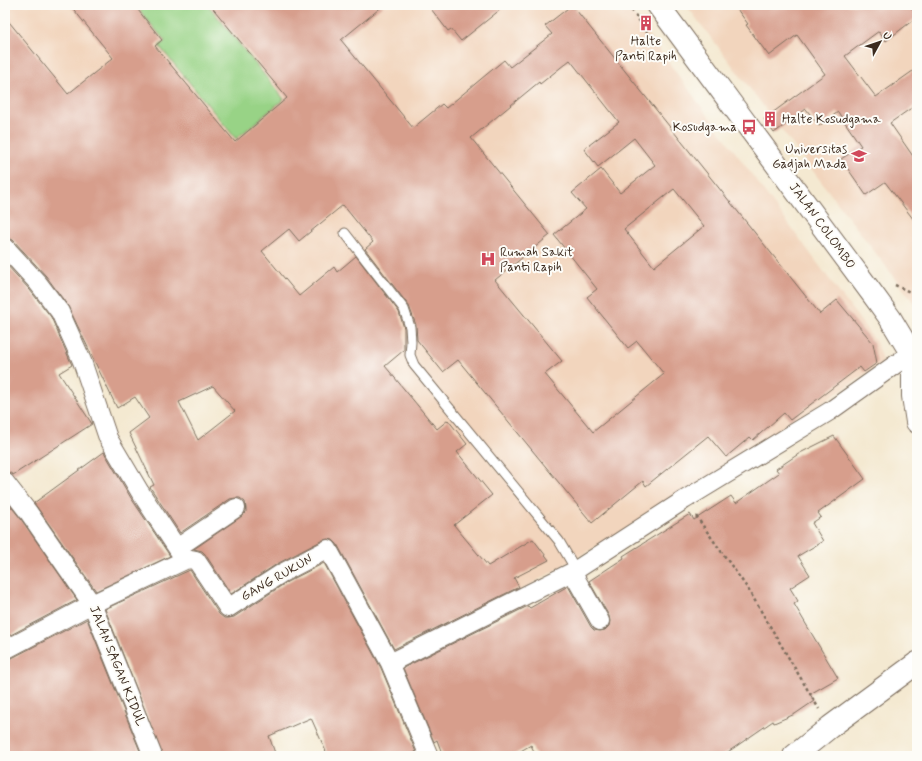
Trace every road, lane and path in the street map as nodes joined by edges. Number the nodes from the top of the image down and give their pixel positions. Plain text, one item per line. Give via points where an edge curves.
1 (658, 5) edge
2 (345, 233) dead end
3 (5, 247) edge
4 (915, 355) edge
5 (917, 422) edge
6 (5, 482) edge
7 (684, 500) junction
8 (236, 508) dead end
9 (181, 554) junction
10 (574, 571) junction
11 (92, 604) junction
12 (600, 621) dead end
13 (5, 650) edge
14 (917, 662) edge
15 (390, 663) junction
16 (830, 727) junction
17 (154, 756) edge
18 (429, 756) edge
19 (794, 756) edge

1 - 4 main road, JALAN COLOMBO
2 - 10 lane via 404,309 410,327 410,355 414,365 559,541
3 - 9 street via 60,312 82,361 108,438
4 - 5 main road, JALAN COLOMBO via 913,396
4 - 7 street via 830,411
6 - 11 street, JALAN SAGAN KIDUL
7 - 10 street
7 - 16 path via 748,589
8 - 9 street
9 - 11 street
9 - 15 street, GANG RUKUN via 196,560 228,608 282,573 328,549
10 - 12 street
10 - 15 street
11 - 13 street
11 - 17 street, JALAN SAGAN KIDUL
14 - 16 main road
15 - 18 street
16 - 19 main road

